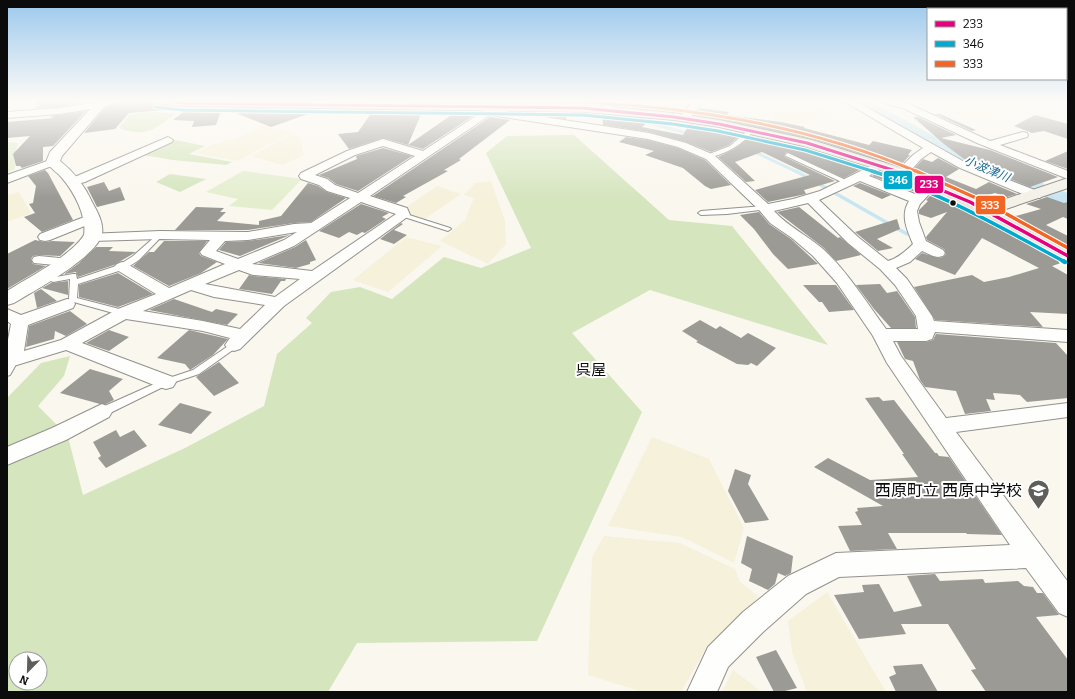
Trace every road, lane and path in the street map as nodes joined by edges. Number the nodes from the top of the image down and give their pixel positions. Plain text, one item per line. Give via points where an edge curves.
1 (76, 133) edge
2 (456, 133) edge
3 (631, 133) edge
4 (749, 133) edge
5 (766, 133) edge
6 (903, 133) edge
7 (965, 133) edge
8 (1023, 135) dead end
9 (168, 140) dead end
10 (990, 144) junction
11 (930, 148) junction
12 (424, 155) junction
13 (707, 156) junction
14 (788, 156) dead end
15 (53, 162) junction
16 (879, 165) junction
17 (902, 173) junction
18 (1068, 175) edge
19 (860, 177) junction
20 (7, 179) edge
21 (73, 182) junction
22 (1068, 182) edge
23 (848, 183) junction
24 (931, 185) junction
25 (1036, 195) junction
26 (358, 197) junction
27 (811, 199) junction
28 (916, 200) junction
29 (765, 208) junction
30 (985, 211) junction
31 (700, 213) dead end
32 (403, 214) junction
33 (92, 218) junction
34 (312, 227) junction
35 (448, 229) dead end
36 (160, 235) junction
37 (44, 237) dead end
38 (92, 237) junction
39 (221, 237) junction
40 (920, 244) junction
41 (938, 253) dead end
42 (1068, 256) edge
43 (39, 260) dead end
44 (65, 262) junction
45 (240, 265) junction
46 (885, 266) junction
47 (122, 267) junction
48 (314, 276) junction
49 (53, 280) dead end
50 (74, 283) junction
51 (189, 285) junction
52 (168, 294) junction
53 (7, 299) edge
54 (278, 302) junction
55 (67, 304) dead end
56 (124, 313) junction
57 (14, 318) edge
58 (927, 326) junction
59 (881, 335) junction
60 (1068, 336) edge
61 (238, 340) junction
62 (67, 344) junction
63 (9, 365) edge
64 (166, 382) junction
65 (1068, 410) edge
66 (102, 412) joint
67 (941, 426) junction
68 (7, 456) edge
69 (1032, 556) junction
70 (1068, 604) edge
71 (702, 692) edge

1 - 15 street via 55,155
2 - 12 street
3 - 13 street via 682,145
4 - 13 lane via 734,147
5 - 16 main road
6 - 11 street
7 - 10 street
8 - 10 street
9 - 21 street
10 - 18 street
11 - 17 street
11 - 25 street via 964,166
12 - 26 street
12 - 26 street via 383,142 351,153 305,176
13 - 29 street
14 - 23 lane
15 - 20 street
15 - 21 street via 68,174
16 - 17 main road
16 - 19 street
17 - 24 main road
19 - 23 street
19 - 28 street
21 - 33 street
22 - 25 main road
23 - 27 street
24 - 28 street
24 - 30 main road
25 - 30 main road
26 - 32 street via 402,211
26 - 34 street
27 - 29 street
27 - 46 street via 853,240
28 - 40 street via 910,212
29 - 31 lane
29 - 59 street via 775,220 818,253 843,280
30 - 42 main road
32 - 35 lane
32 - 48 street
33 - 37 street
33 - 38 street
34 - 39 street via 292,227 252,236
34 - 45 street via 289,243
36 - 38 street
36 - 39 street
36 - 47 lane via 136,258
38 - 44 street via 76,255
39 - 45 street via 207,252
40 - 41 street
40 - 46 street via 910,256 899,263
43 - 44 street
44 - 53 street
45 - 48 street via 253,270
45 - 51 street
46 - 58 street via 901,282 924,316
47 - 50 lane
47 - 52 street
48 - 54 street
49 - 50 lane via 73,276
50 - 56 lane via 73,299
51 - 52 street
51 - 54 street via 214,292
52 - 56 street
54 - 61 street
55 - 57 street
56 - 61 street via 203,326
56 - 62 street
57 - 63 street
58 - 59 street via 926,335
58 - 60 street
59 - 67 street via 893,359
61 - 64 lane via 196,372
62 - 63 street
62 - 64 street
64 - 66 lane
65 - 67 street
66 - 68 street
67 - 69 street
69 - 70 street
69 - 71 street via 836,565 797,585 753,622 718,657

